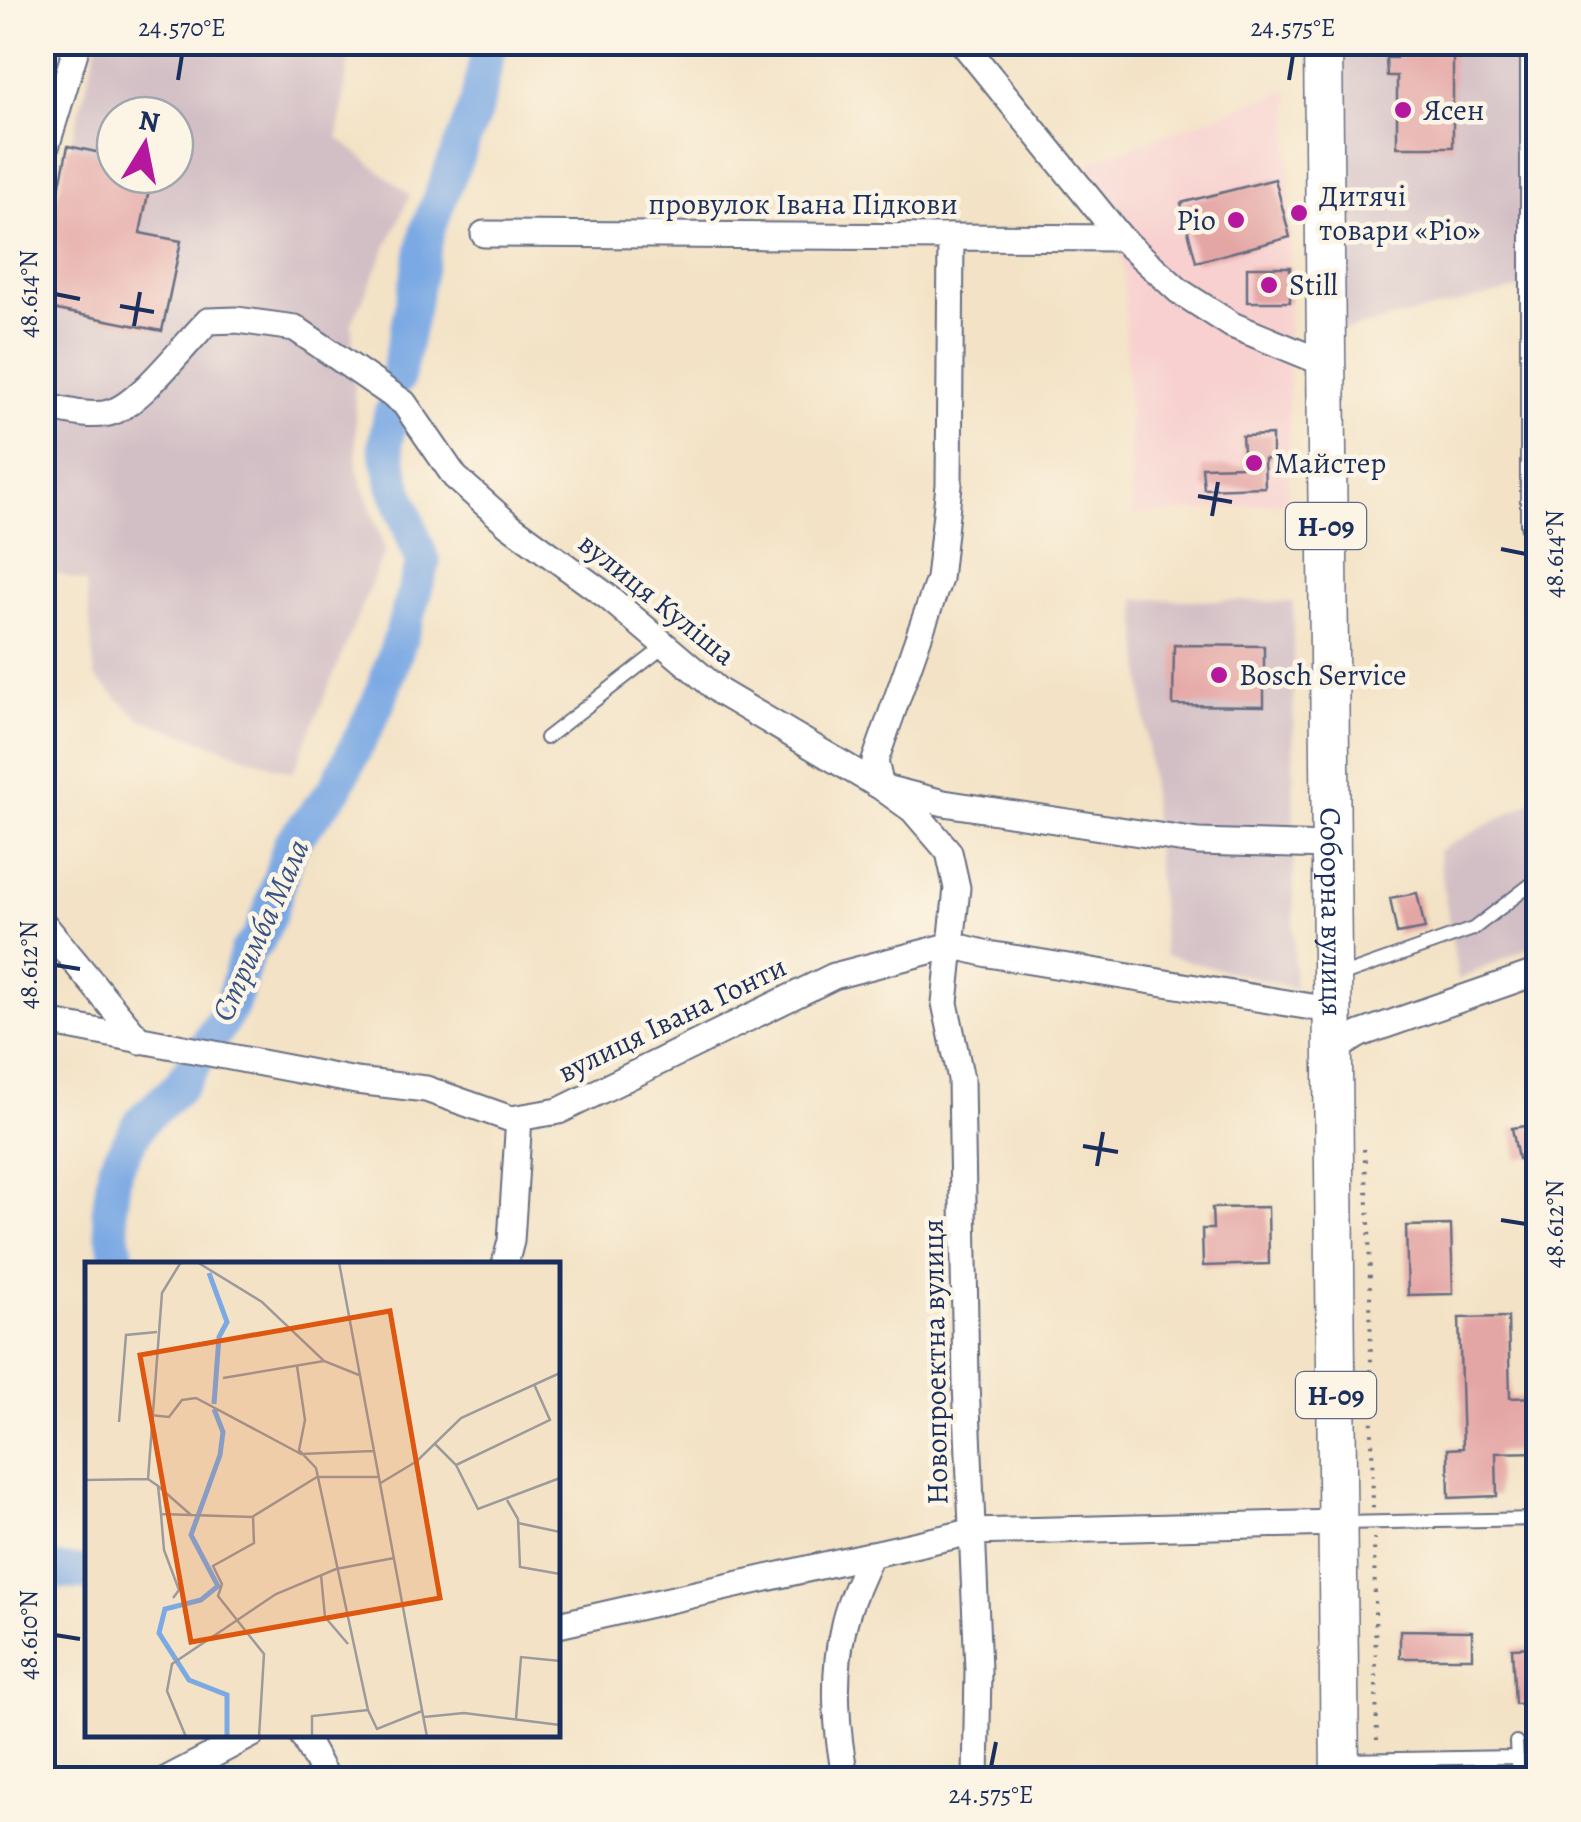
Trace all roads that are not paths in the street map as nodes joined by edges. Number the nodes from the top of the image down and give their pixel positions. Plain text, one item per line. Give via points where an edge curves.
1 (78, 42) edge
2 (962, 42) edge
3 (1322, 42) edge
4 (1531, 46) edge
5 (42, 160) edge
6 (484, 234) dead end
7 (951, 237) junction
8 (1121, 238) junction
9 (1324, 363) junction
10 (42, 406) edge
11 (1538, 565) edge
12 (666, 646) junction
13 (546, 738) dead end
14 (881, 788) junction
15 (1328, 846) junction
16 (1538, 878) edge
17 (42, 922) edge
18 (952, 945) junction
19 (1538, 972) edge
20 (1330, 995) junction
21 (42, 1021) edge
22 (149, 1042) junction
23 (1331, 1052) junction
24 (519, 1118) junction
25 (507, 1262) edge
26 (1538, 1519) edge
27 (1356, 1522) junction
28 (971, 1532) junction
29 (871, 1554) junction
30 (560, 1625) edge
31 (246, 1737) edge
32 (304, 1737) edge
33 (1516, 1742) dead end
34 (1517, 1757) junction
35 (1352, 1766) edge
36 (166, 1780) edge
37 (327, 1780) edge
38 (846, 1780) edge
39 (976, 1780) edge
40 (1518, 1780) edge

1 - 5 street
2 - 8 street
3 - 9 main road, Соборна вулиця / Н-09
4 - 11 lane via 1527,525
6 - 7 street, провулок Івана Підкови
7 - 8 street, провулок Івана Підкови
7 - 14 street via 949,485 939,578 875,761
8 - 9 street via 1179,291 1232,326
9 - 15 main road, Соборна вулиця / Н-09
10 - 12 street, вулиця Куліша via 110,413 134,399 208,321 295,328 404,403 455,478
12 - 13 lane
12 - 14 street, вулиця Куліша via 720,692
14 - 15 street, вулиця Куліша via 1198,842
14 - 18 street, Новопроектна вулиця via 913,810 950,852 957,888
15 - 20 main road, Соборна вулиця / Н-09
16 - 20 lane via 1474,929
17 - 22 street
18 - 20 street, вулиця Івана Гонти
18 - 24 street, вулиця Івана Гонти via 834,976 559,1111
18 - 28 street, Новопроектна вулиця via 945,1003 961,1079
19 - 23 street via 1360,1034
20 - 23 main road, Соборна вулиця / Н-09
21 - 22 street, вулиця Івана Гонти
22 - 24 street, вулиця Івана Гонти via 426,1089
23 - 27 main road, Соборна вулиця / Н-09
24 - 25 street
26 - 27 lane
27 - 28 street
27 - 35 main road, Соборна вулиця / Н-09
28 - 29 street
28 - 39 street, Новопроектна вулиця
29 - 30 street
29 - 38 street via 838,1658
31 - 36 street
32 - 37 street
33 - 34 lane
34 - 35 lane
34 - 40 lane

